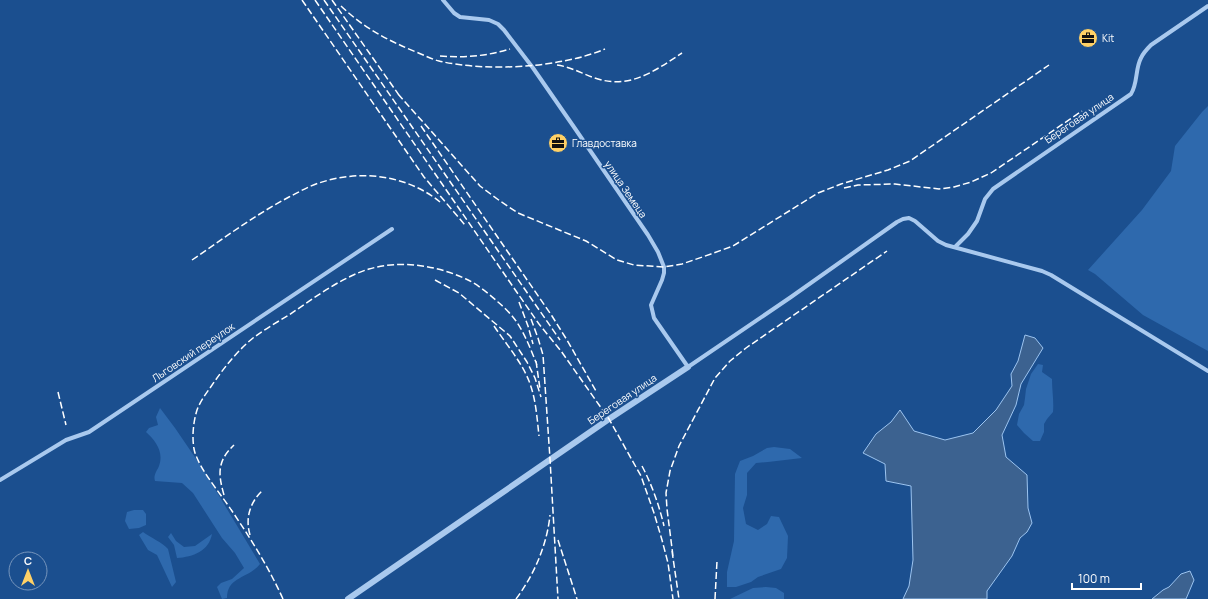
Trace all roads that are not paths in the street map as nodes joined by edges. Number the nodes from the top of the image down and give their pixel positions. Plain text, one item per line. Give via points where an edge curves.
1 (443, 0) edge
2 (1208, 6) edge
3 (392, 229) dead end
4 (955, 247) junction
5 (688, 367) junction
6 (1208, 371) edge
7 (0, 480) edge
8 (348, 599) edge

1 - 5 street, улица Земеца via 460,17 489,20 504,30 637,219 658,252 664,267 662,280 651,305 654,318
2 - 4 street, Береговая улица via 1145,51 1131,94 993,189 985,199 977,222
3 - 7 street, Льговский переулок via 89,432 66,440
4 - 5 street, Береговая улица via 938,242 909,218 903,219
4 - 6 street via 1051,275
5 - 8 street, Береговая улица

